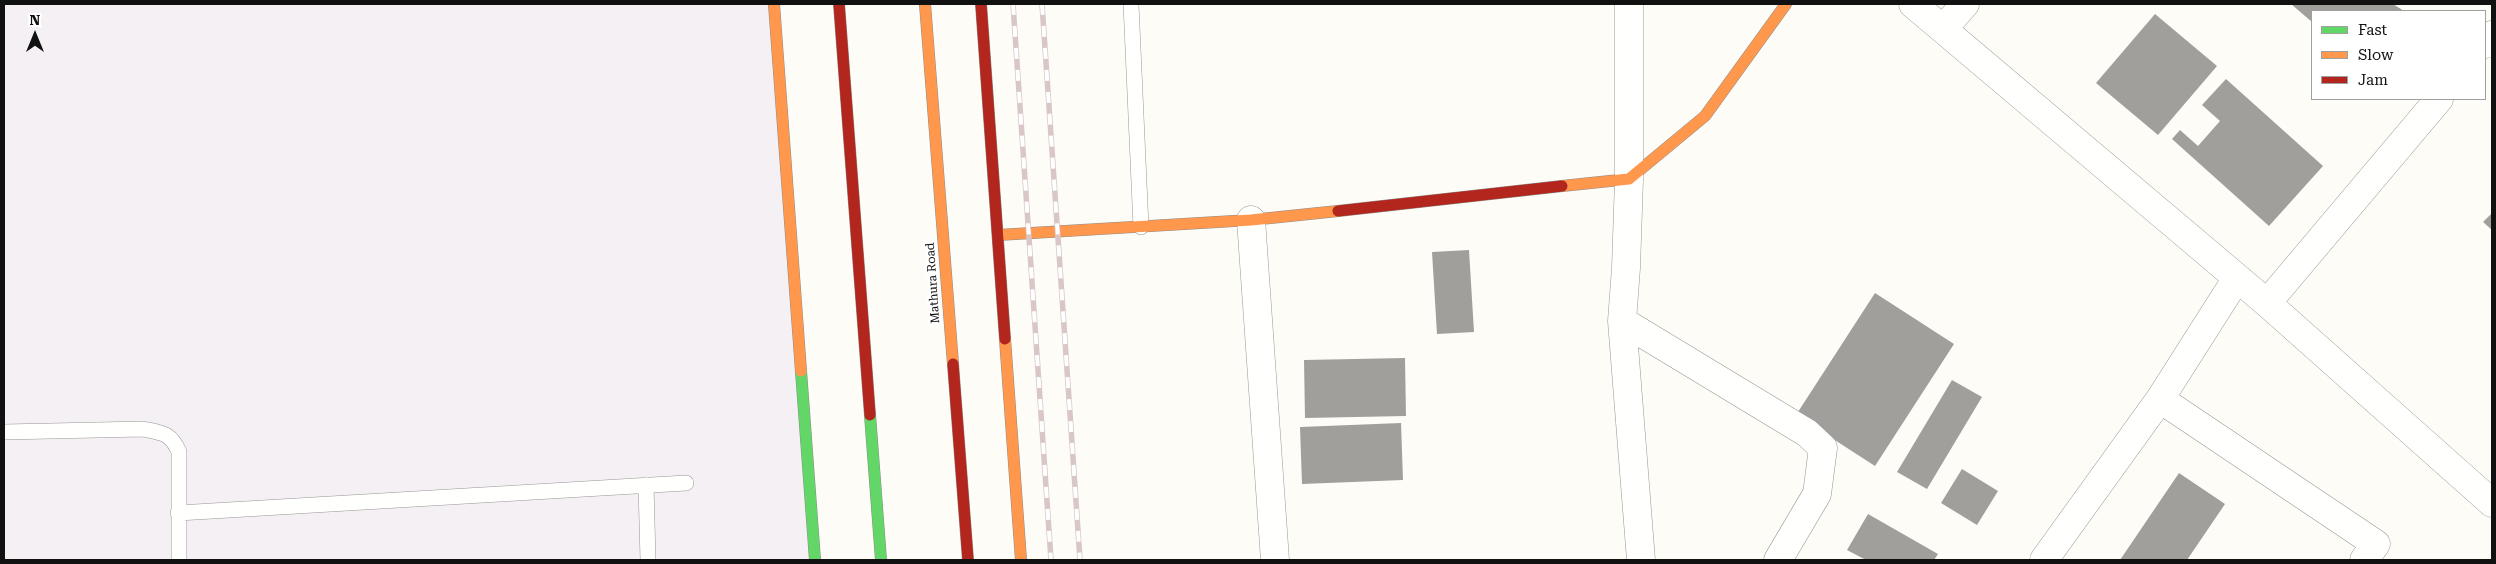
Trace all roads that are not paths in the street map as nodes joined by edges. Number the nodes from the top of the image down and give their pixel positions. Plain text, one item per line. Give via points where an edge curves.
1 (774, 4) edge
2 (839, 4) edge
3 (925, 4) edge
4 (981, 4) edge
5 (1131, 4) edge
6 (1628, 4) edge
7 (1786, 4) edge
8 (1913, 4) edge
9 (1965, 4) edge
10 (1943, 29) junction
11 (2438, 100) edge
12 (1628, 179) junction
13 (1252, 220) junction
14 (1142, 227) junction
15 (998, 235) junction
16 (2237, 278) junction
17 (2267, 303) junction
18 (1622, 321) junction
19 (2160, 399) junction
20 (4, 432) edge
21 (686, 482) dead end
22 (646, 485) junction
23 (2492, 503) edge
24 (178, 513) junction
25 (878, 518) junction
26 (870, 552) dead end
27 (179, 560) edge
28 (648, 560) edge
29 (815, 560) edge
30 (881, 560) edge
31 (968, 560) edge
32 (1021, 560) edge
33 (1275, 560) edge
34 (1641, 560) edge
35 (1778, 560) edge
36 (2044, 560) edge
37 (2364, 560) edge

1 - 29 main road
2 - 25 main road
3 - 31 main road, Mathura Road
4 - 15 main road
5 - 14 lane
6 - 12 street
7 - 12 main road via 1705,116
8 - 10 street
9 - 10 street
10 - 16 street
11 - 17 street
12 - 13 main road
12 - 18 street
13 - 14 main road
13 - 33 street
14 - 15 main road
15 - 32 main road
16 - 17 street
16 - 19 street
17 - 23 street
18 - 34 street
18 - 35 street via 1807,433 1823,448 1817,494
19 - 36 street
19 - 37 street via 2376,544
20 - 24 lane via 143,429 165,434 174,441 179,452
21 - 22 lane
22 - 24 lane
22 - 28 lane
24 - 27 lane
25 - 26 main road
25 - 30 main road

